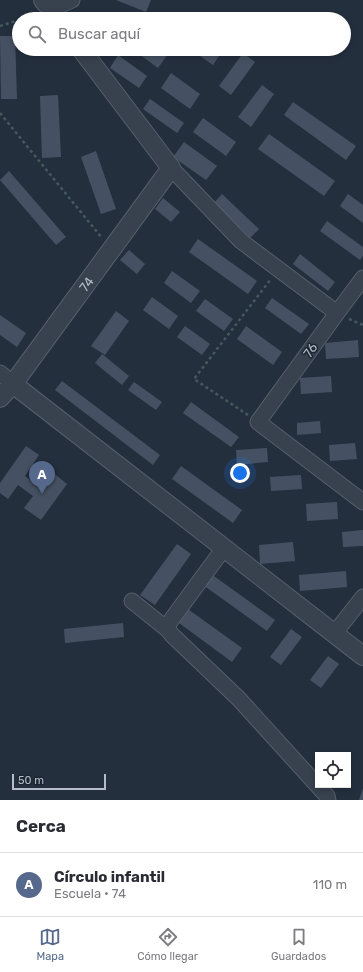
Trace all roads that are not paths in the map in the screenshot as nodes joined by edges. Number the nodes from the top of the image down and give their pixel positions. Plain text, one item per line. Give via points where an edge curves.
1 (72, 0) edge
2 (51, 9) edge
3 (86, 56) edge
4 (171, 168) junction
5 (363, 278) edge
6 (337, 313) junction
7 (7, 378) edge
8 (0, 398) edge
9 (363, 502) edge
10 (224, 548) junction
11 (363, 597) edge
12 (132, 601) dead end
13 (168, 630) junction
14 (334, 634) junction
15 (363, 656) edge
16 (328, 800) edge

1 - 2 street
3 - 4 street
4 - 6 street via 241,241
4 - 7 street, 74 via 111,250
5 - 6 street, 76
6 - 9 street, 76 via 258,422
7 - 8 street, 74
7 - 10 street
10 - 13 street via 169,623
10 - 14 street
11 - 14 street
12 - 13 street
13 - 16 street via 239,699
14 - 15 street

